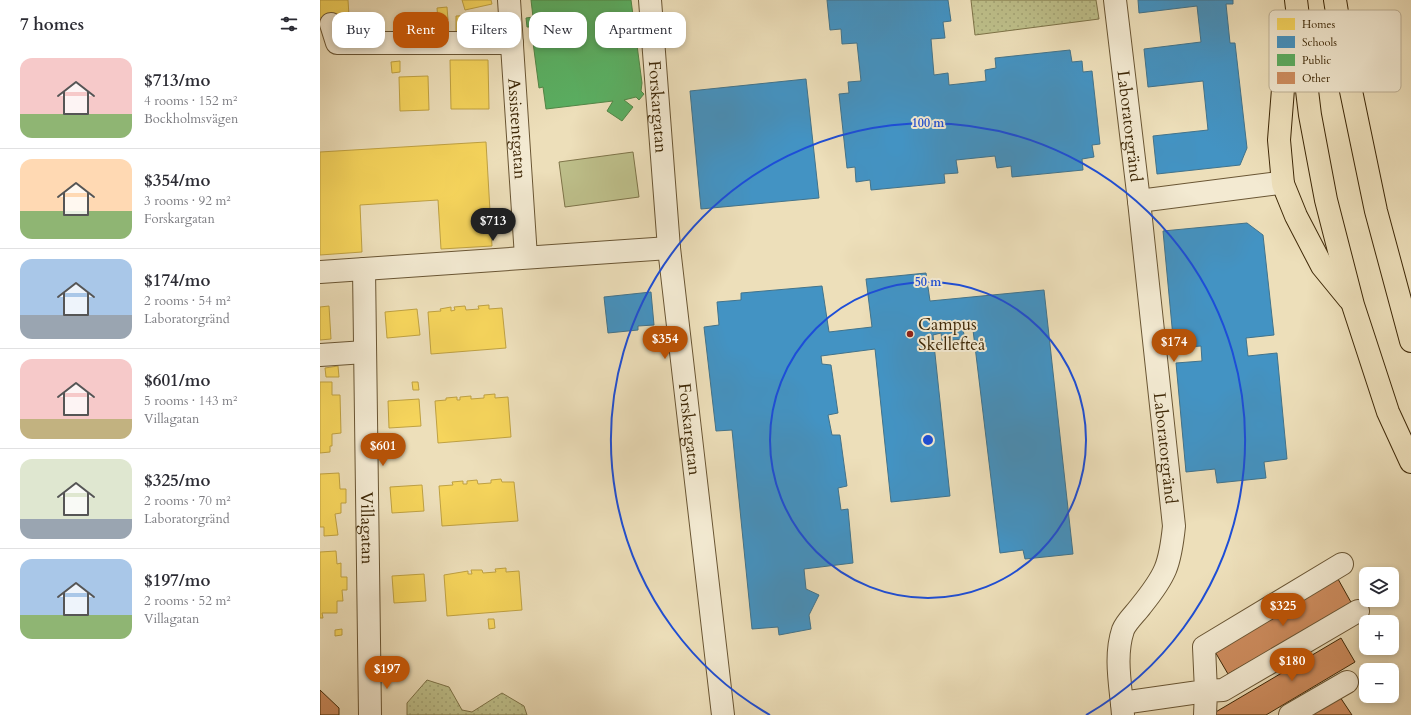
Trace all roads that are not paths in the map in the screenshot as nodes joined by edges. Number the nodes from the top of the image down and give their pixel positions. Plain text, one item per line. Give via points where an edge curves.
1 (509, 0) edge
2 (650, 0) edge
3 (1115, 0) edge
4 (1296, 0) edge
5 (1335, 0) edge
6 (1297, 10) edge
7 (1337, 10) edge
8 (510, 12) edge
9 (331, 24) dead end
10 (457, 43) edge
11 (512, 48) edge
12 (1283, 92) edge
13 (1307, 92) edge
14 (1351, 92) edge
15 (1282, 184) junction
16 (1139, 201) junction
17 (669, 248) junction
18 (526, 257) junction
19 (364, 269) junction
20 (320, 272) edge
21 (1353, 305) junction
22 (1411, 341) edge
23 (365, 352) junction
24 (320, 355) edge
25 (1411, 462) edge
26 (1342, 564) dead end
27 (1358, 611) dead end
28 (1347, 682) dead end
29 (1206, 691) junction
30 (1123, 709) edge
31 (370, 715) edge
32 (723, 715) edge
33 (1205, 715) edge
34 (1290, 715) edge

1 - 8 street, Assistentgatan
2 - 17 street, Forskargatan
3 - 16 street, Laboratorgränd
4 - 6 highway
5 - 7 highway
9 - 10 street via 337,43
11 - 18 street, Assistentgatan
12 - 15 highway via 1279,140
13 - 21 highway via 1326,200
14 - 22 highway via 1376,211
15 - 16 street
15 - 21 highway via 1322,266
16 - 30 street, Laboratorgränd via 1174,526 1171,555 1165,572 1123,628 1118,652
17 - 18 street
17 - 32 street, Forskargatan
18 - 19 street
19 - 20 street
19 - 23 street, Villagatan
21 - 25 highway via 1388,412
23 - 24 street
23 - 31 street, Villagatan
26 - 29 street via 1204,647
27 - 29 street via 1223,690
28 - 34 street
29 - 30 street
29 - 33 street

